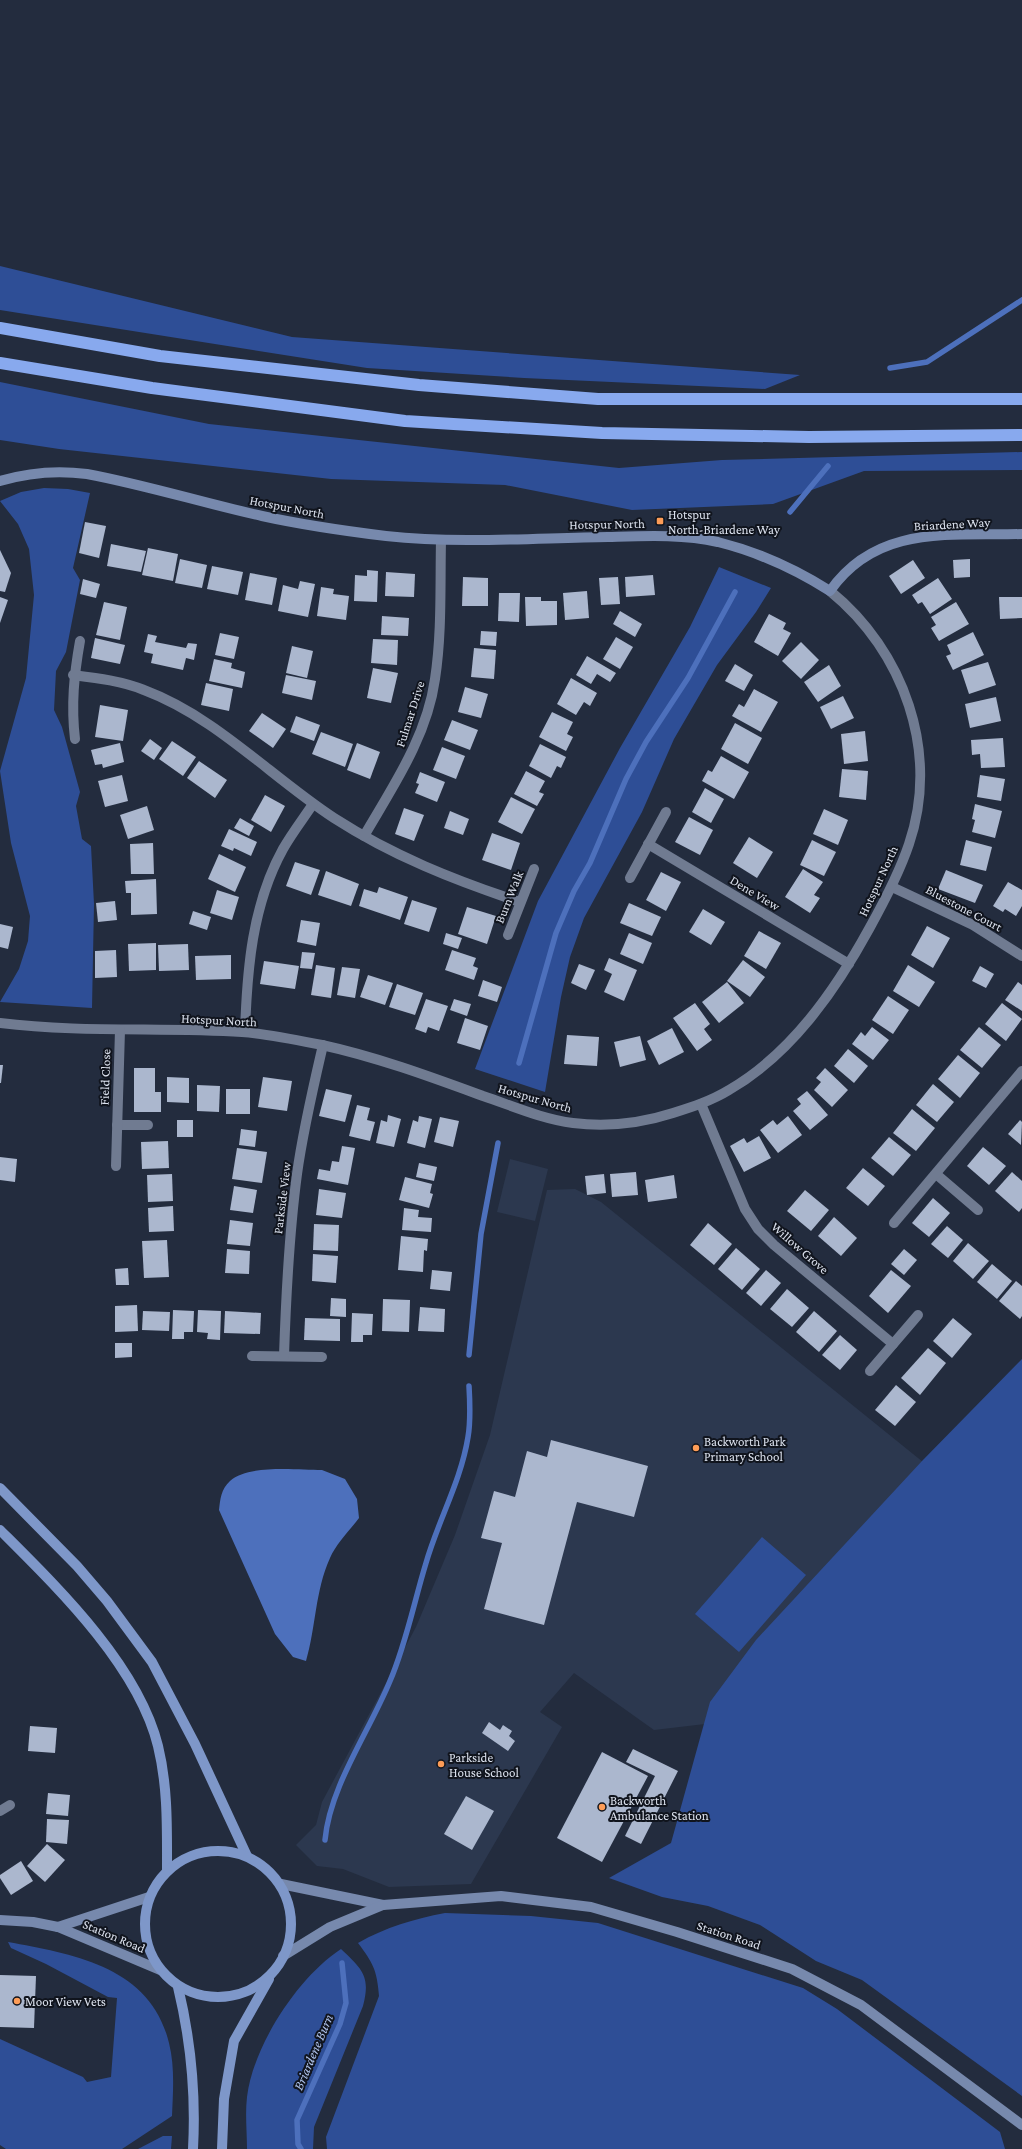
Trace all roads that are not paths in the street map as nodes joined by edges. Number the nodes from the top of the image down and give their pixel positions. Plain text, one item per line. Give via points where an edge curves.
1 (0, 328) edge
2 (0, 363) edge
3 (1022, 399) edge
4 (1022, 435) edge
5 (0, 481) edge
6 (1022, 534) edge
7 (441, 540) junction
8 (830, 591) junction
9 (80, 641) dead end
10 (73, 675) junction
11 (75, 739) dead end
12 (313, 804) junction
13 (666, 812) dead end
14 (364, 836) junction
15 (648, 844) junction
16 (534, 869) dead end
17 (630, 878) dead end
18 (892, 887) junction
19 (520, 902) junction
20 (508, 935) dead end
21 (1022, 956) edge
22 (849, 964) junction
23 (0, 1023) edge
24 (120, 1030) junction
25 (245, 1032) junction
26 (323, 1045) junction
27 (1022, 1071) edge
28 (701, 1104) junction
29 (117, 1125) junction
30 (148, 1125) dead end
31 (116, 1166) dead end
32 (936, 1174) junction
33 (978, 1210) dead end
34 (894, 1223) dead end
35 (918, 1315) dead end
36 (893, 1344) junction
37 (252, 1356) dead end
38 (284, 1356) junction
39 (322, 1357) dead end
40 (870, 1371) dead end
41 (0, 1488) edge
42 (0, 1530) edge
43 (10, 1805) dead end
44 (0, 1811) edge
45 (247, 1856) junction
46 (167, 1870) junction
47 (281, 1884) junction
48 (149, 1897) junction
49 (383, 1905) junction
50 (0, 1920) edge
51 (58, 1927) junction
52 (283, 1956) junction
53 (160, 1970) junction
54 (271, 1976) junction
55 (178, 1986) junction
56 (1022, 2125) edge
57 (193, 2149) edge
58 (222, 2149) edge

1 - 3 highway via 160,356 419,385 598,399
2 - 4 highway via 152,388 405,420 618,433 809,437
5 - 7 main road, Hotspur North via 38,472 82,473 303,524 349,532
6 - 8 main road, Briardene Way via 928,537 900,541 865,555 840,576
7 - 8 main road, Hotspur North via 642,536 696,539 717,542 766,558 790,568
7 - 14 street, Fulmar Drive via 437,657 435,680 427,712 406,763
8 - 18 street, Hotspur North via 862,621 885,652 900,681 917,733 921,774 916,820 910,843
9 - 10 street
10 - 11 street via 72,716
10 - 12 street via 120,682 143,689 182,708 211,725
12 - 14 street
12 - 25 street via 282,850 260,904 248,972
13 - 15 street
14 - 19 street via 410,862
15 - 17 street
15 - 22 street, Dene View
16 - 19 street, Burn Walk
18 - 21 street, Bluestone Court via 973,926
18 - 22 street, Hotspur North
19 - 20 street, Burn Walk
22 - 28 street, Hotspur North via 820,1006 780,1051 746,1079
23 - 24 street, Hotspur North
24 - 25 street, Hotspur North
24 - 29 street, Field Close
25 - 26 street, Hotspur North
26 - 28 street, Hotspur North via 378,1060 532,1114 574,1123 612,1124 649,1120
26 - 38 street, Parkside View via 297,1174 290,1235
27 - 32 street
28 - 36 street, Willow Grove via 744,1210 758,1229
29 - 30 street
29 - 31 street, Field Close
32 - 33 street
32 - 34 street
35 - 36 street
36 - 40 street
37 - 38 street
38 - 39 street
41 - 45 main road via 108,1600 152,1662 195,1744
42 - 46 main road via 58,1589 98,1637 125,1675 145,1710 158,1745 166,1788
43 - 44 street
45 - 46 main road via 232,1851 213,1850 191,1855
45 - 47 main road via 270,1872
46 - 48 main road
47 - 49 main road
47 - 52 main road via 289,1905 291,1928
48 - 51 main road, Station Road
48 - 53 main road via 144,1920 145,1941
49 - 52 main road via 330,1927
49 - 56 main road, Station Road via 502,1896 591,1907 792,1969 861,2005
50 - 51 main road, Station Road
51 - 53 main road, Station Road
52 - 54 main road
53 - 55 main road
54 - 55 main road via 253,1989 221,1998 205,1996
54 - 58 main road via 234,2041 224,2099
55 - 57 main road via 187,2026 194,2082

